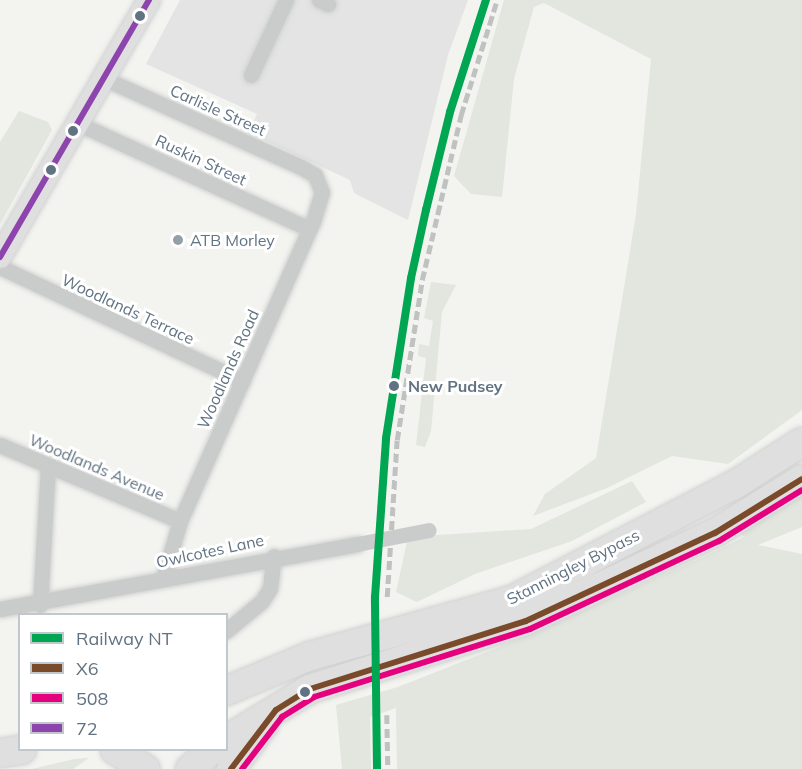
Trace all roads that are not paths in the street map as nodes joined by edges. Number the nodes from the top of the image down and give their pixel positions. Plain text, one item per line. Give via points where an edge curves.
1 (149, 0) edge
2 (286, 0) edge
3 (251, 75) dead end
4 (105, 78) junction
5 (79, 124) junction
6 (315, 175) joint
7 (309, 229) junction
8 (0, 257) edge
9 (0, 267) edge
10 (242, 381) junction
11 (802, 425) edge
12 (802, 442) edge
13 (0, 445) edge
14 (48, 466) junction
15 (802, 478) edge
16 (180, 521) junction
17 (429, 530) dead end
18 (638, 534) junction
19 (274, 556) junction
20 (163, 579) junction
21 (40, 605) junction
22 (0, 609) edge
23 (228, 629) edge
24 (228, 690) edge
25 (276, 710) junction
26 (228, 739) edge
27 (18, 751) edge
28 (211, 751) edge
29 (0, 753) edge
30 (190, 769) edge
31 (231, 769) edge

1 - 4 main road
2 - 3 street
4 - 5 main road
4 - 6 street, Carlisle Street
5 - 7 street, Ruskin Street
5 - 8 main road
6 - 7 street, Woodlands Road via 322,192
7 - 10 street, Woodlands Road
9 - 10 street, Woodlands Terrace
10 - 16 street, Woodlands Road
11 - 18 highway
12 - 18 highway, Stanningley Bypass via 736,484
13 - 14 street, Woodlands Avenue
14 - 16 street, Woodlands Avenue
14 - 21 street
15 - 25 highway, Stanningley Bypass via 715,533 526,621 356,672 310,689
16 - 20 street, Woodlands Road
17 - 19 street, Owlcotes Lane, bridge
18 - 24 highway, Stanningley Bypass via 512,600 310,656
19 - 20 street, Owlcotes Lane
19 - 23 street via 270,588 262,601
20 - 21 street, Owlcotes Lane
21 - 22 street, Owlcotes Lane
25 - 26 highway, Stanningley Bypass
25 - 31 highway
27 - 29 highway
28 - 30 highway

